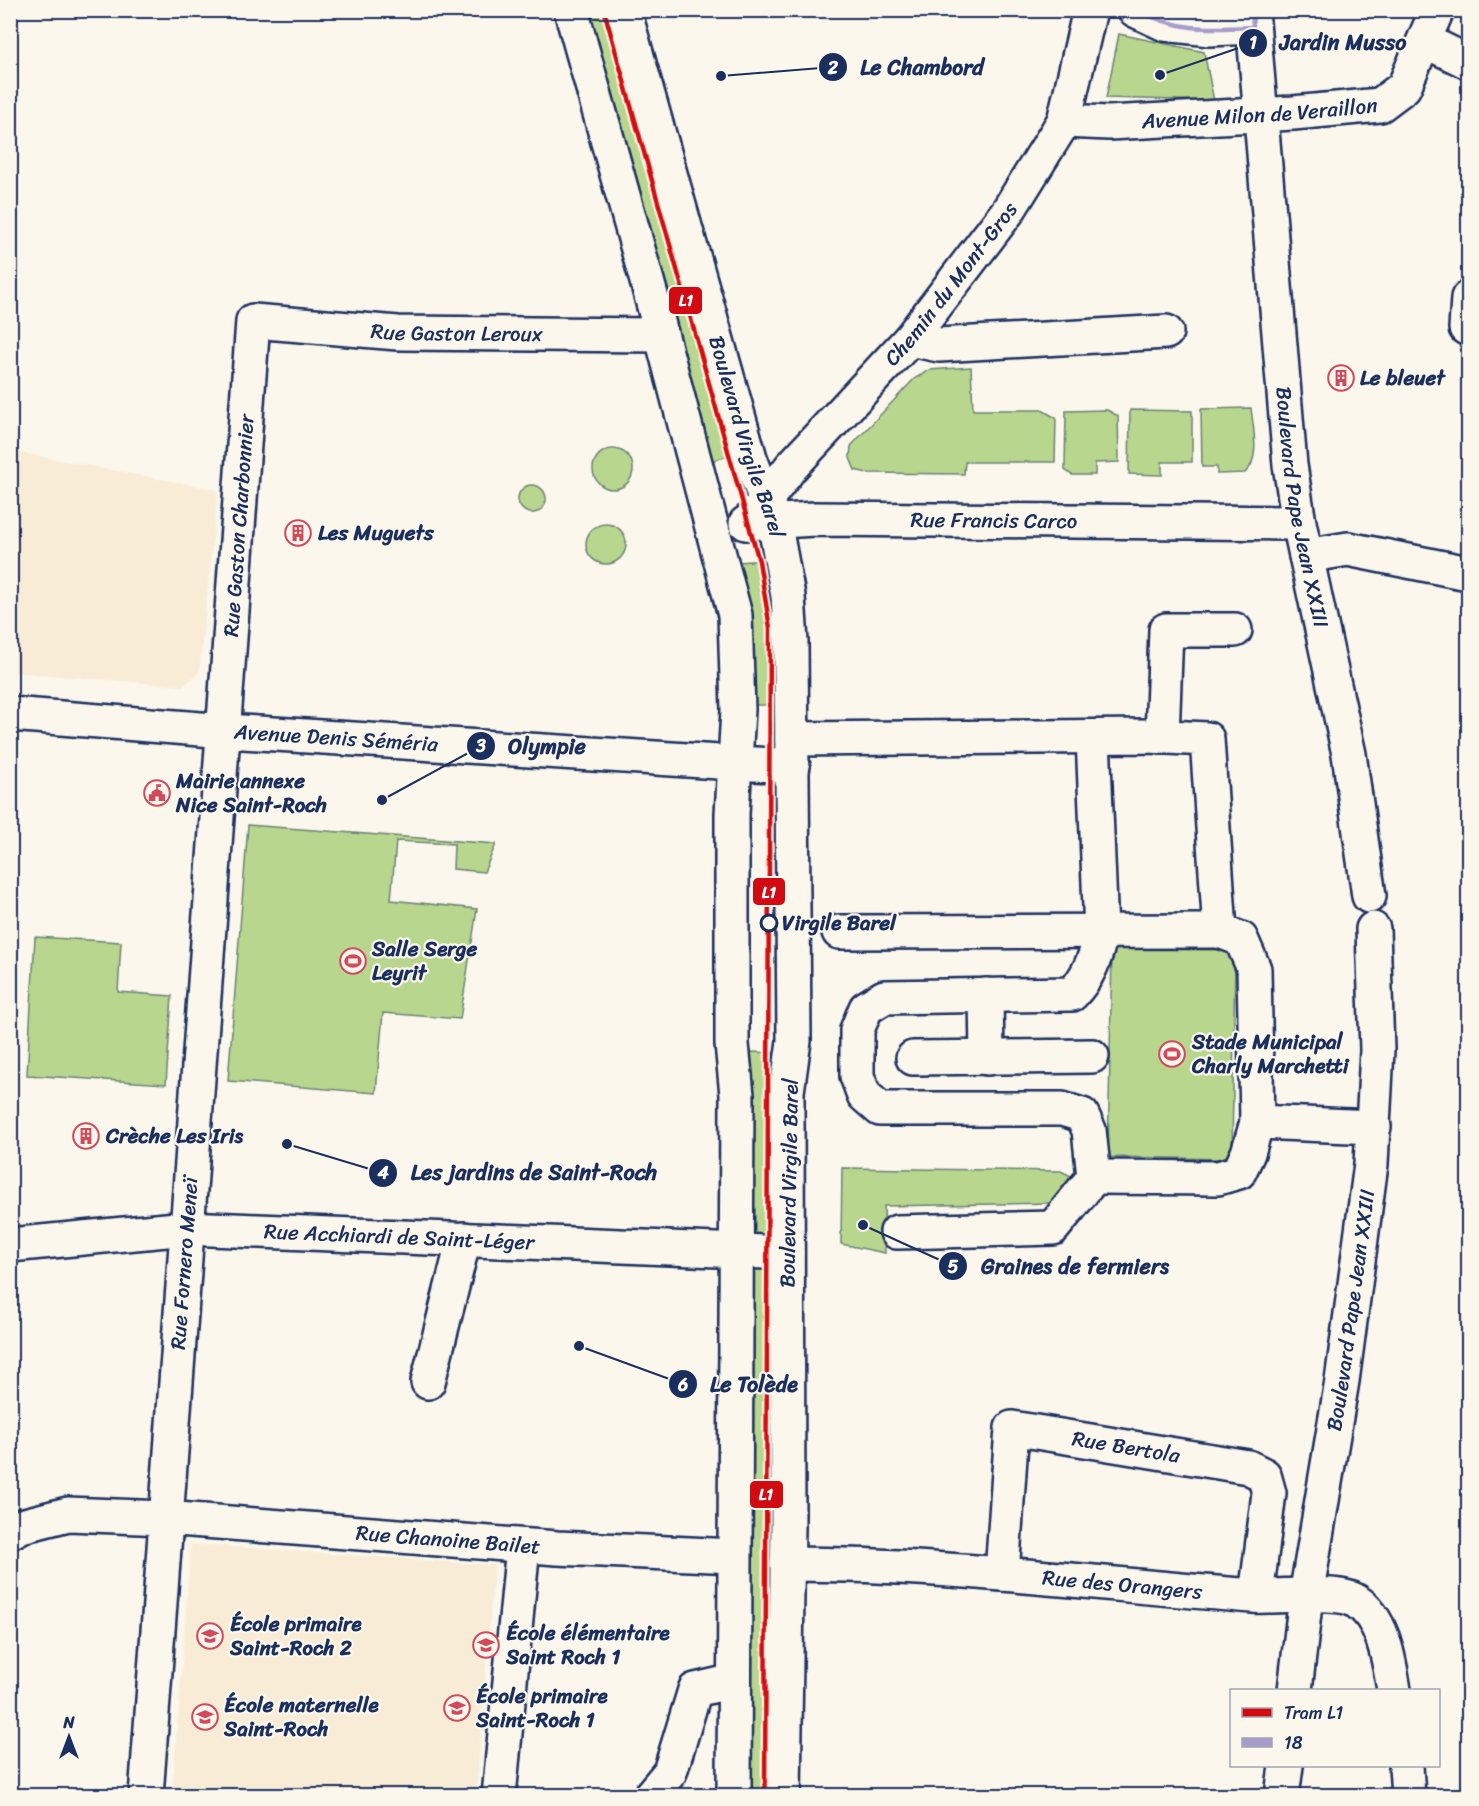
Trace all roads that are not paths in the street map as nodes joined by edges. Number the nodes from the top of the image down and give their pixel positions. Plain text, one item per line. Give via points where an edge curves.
1 (571, 10) edge
2 (624, 10) edge
3 (1090, 10) edge
4 (1135, 10) edge
5 (1437, 10) edge
6 (1253, 19) edge
7 (1425, 41) junction
8 (1468, 62) edge
9 (1261, 114) junction
10 (1064, 121) junction
11 (253, 321) joint
12 (1166, 332) dead end
13 (661, 335) junction
14 (910, 339) junction
15 (702, 493) junction
16 (763, 514) junction
17 (1299, 523) junction
18 (1306, 556) junction
19 (1468, 573) edge
20 (1235, 630) dead end
21 (10, 714) edge
22 (226, 731) junction
23 (1093, 737) junction
24 (1162, 737) junction
25 (793, 752) junction
26 (735, 764) junction
27 (1369, 896) dead end
28 (1373, 929) dead end
29 (1220, 931) junction
30 (839, 932) dead end
31 (1101, 932) junction
32 (986, 995) junction
33 (1092, 1056) dead end
34 (913, 1058) dead end
35 (987, 1058) junction
36 (1257, 1122) junction
37 (1374, 1127) junction
38 (1094, 1177) junction
39 (187, 1228) junction
40 (897, 1232) dead end
41 (464, 1239) junction
42 (10, 1245) edge
43 (735, 1252) junction
44 (787, 1252) junction
45 (428, 1382) dead end
46 (164, 1518) junction
47 (10, 1532) edge
48 (523, 1546) junction
49 (734, 1556) junction
50 (787, 1564) junction
51 (1002, 1574) junction
52 (1256, 1596) junction
53 (1306, 1596) junction
54 (734, 1681) junction
55 (1295, 1689) edge
56 (1394, 1689) edge
57 (1286, 1767) edge
58 (1406, 1767) edge
59 (146, 1796) edge
60 (499, 1796) edge
61 (650, 1796) edge
62 (734, 1796) edge
63 (784, 1796) edge
64 (1282, 1796) edge
65 (1408, 1796) edge

1 - 13 street
2 - 16 street, Boulevard Virgile Barel
3 - 10 street, Chemin du Mont-Gros
4 - 6 street via 1165,24 1210,29
5 - 7 street, Avenue Milon de Veraillon
6 - 9 street, Boulevard Pape Jean XXIII
7 - 8 street
7 - 9 street, Avenue Milon de Veraillon via 1404,87 1380,105
9 - 10 street, Avenue Milon de Veraillon via 1109,123
9 - 17 street, Boulevard Pape Jean XXIII via 1290,465
10 - 14 street, Chemin du Mont-Gros via 1008,211
11 - 13 street, Rue Gaston Leroux via 398,333
11 - 22 street, Rue Gaston Charbonnier
12 - 14 street via 939,345
13 - 15 street
14 - 16 street, Chemin du Mont-Gros via 791,467
15 - 16 street, Rue Francis Carco via 716,517
15 - 26 street via 735,615
16 - 17 street, Rue Francis Carco
16 - 25 street, Boulevard Virgile Barel via 788,596
17 - 18 street, Boulevard Pape Jean XXIII
18 - 19 street via 1348,549
18 - 27 street, Boulevard Pape Jean XXIII via 1349,754
20 - 24 street via 1166,630
21 - 22 street, Avenue Denis Séméria
22 - 26 street, Avenue Denis Séméria
22 - 39 street, Rue Fornero Meneï
23 - 24 street
23 - 25 street
23 - 31 street
24 - 29 street via 1208,739
25 - 26 street
25 - 44 street, Boulevard Virgile Barel via 794,1041 787,1092
26 - 43 street
28 - 37 street, Boulevard Pape Jean XXIII via 1377,1050
29 - 31 street
29 - 36 street via 1241,939 1254,969
30 - 31 street
31 - 32 street via 1097,952 1081,985 1072,994
32 - 35 street
32 - 38 street via 884,997 866,1008 857,1030 857,1076 864,1095 880,1109 1062,1109 1082,1115 1089,1130
33 - 35 street
34 - 35 street
36 - 37 street
36 - 38 street via 1239,1172 1218,1178
37 - 53 street, Boulevard Pape Jean XXIII via 1342,1381
38 - 40 street via 1053,1228
39 - 41 street, Rue Acchiardi de Saint-Léger
39 - 42 street, Rue Acchiardi de Saint-Léger
39 - 46 street, Rue Fornero Meneï
41 - 43 street, Rue Acchiardi de Saint-Léger
41 - 45 street
43 - 44 street, Rue Acchiardi de Saint-Léger
43 - 49 street
44 - 50 street, Boulevard Virgile Barel
46 - 47 street, Rue Chanoine Bailet via 68,1514
46 - 48 street, Rue Chanoine Bailet
46 - 59 street, Rue Fornero Meneï
48 - 49 street, Rue Chanoine Bailet
48 - 60 street
49 - 54 street
50 - 51 street, Rue des Orangers
50 - 63 street, Boulevard Virgile Barel
51 - 52 street, Rue des Orangers
51 - 52 street, Rue Bertola via 1012,1428 1248,1467 1264,1475 1269,1493
52 - 53 street, Rue des Orangers
53 - 55 street, Boulevard Pape Jean XXIII
53 - 56 street, Rue des Orangers via 1336,1594 1356,1600 1377,1626 1389,1658
54 - 61 street via 695,1690 670,1772
54 - 62 street
57 - 64 street
58 - 65 street

